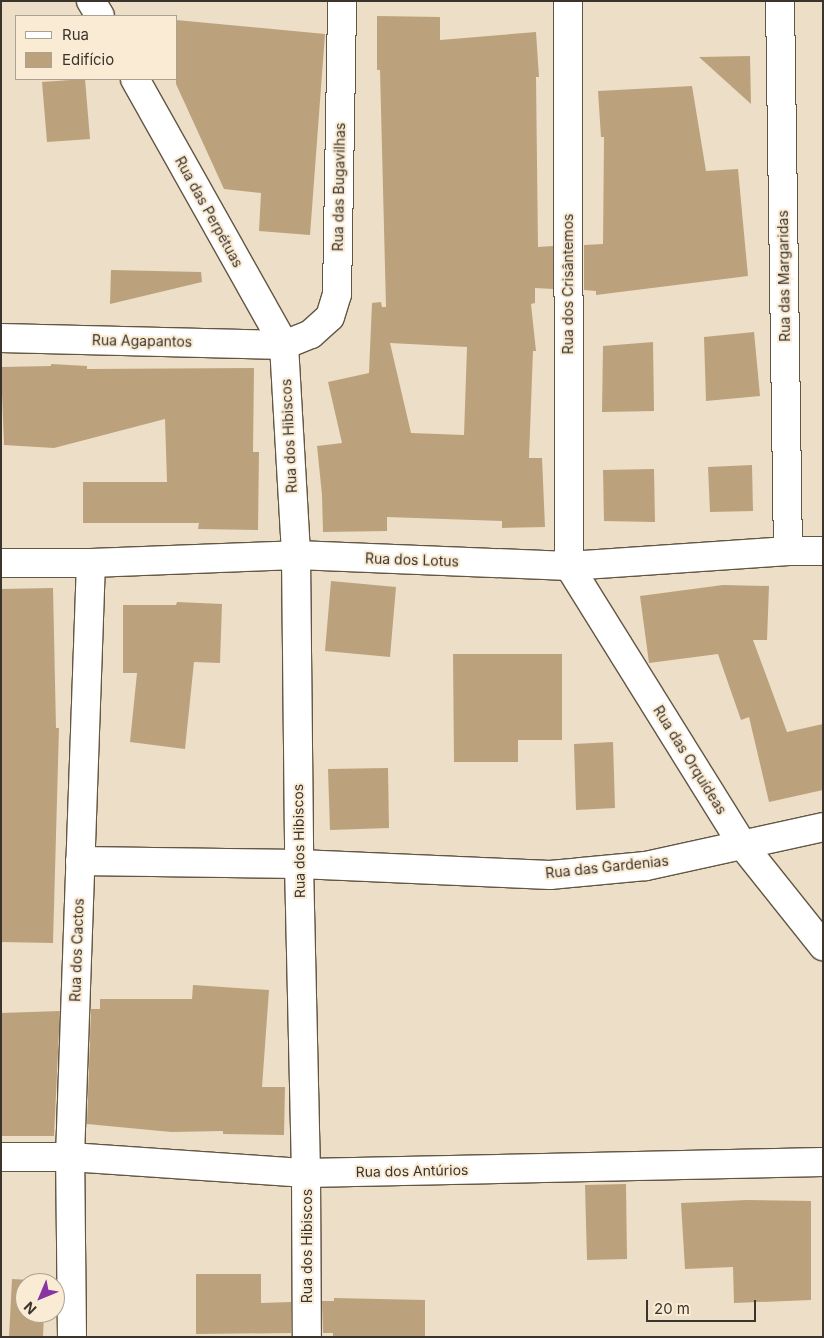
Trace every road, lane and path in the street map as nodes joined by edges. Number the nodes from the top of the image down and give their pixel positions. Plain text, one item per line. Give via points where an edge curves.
1 (91, 1) edge
2 (342, 1) edge
3 (568, 1) edge
4 (780, 1) edge
5 (99, 15) edge
6 (136, 80) edge
7 (1, 338) edge
8 (284, 345) junction
9 (788, 551) junction
10 (823, 551) edge
11 (296, 555) junction
12 (91, 562) junction
13 (1, 563) edge
14 (569, 566) junction
15 (823, 827) edge
16 (744, 846) junction
17 (80, 861) junction
18 (299, 864) junction
19 (823, 946) edge
20 (1, 1157) edge
21 (70, 1158) junction
22 (823, 1162) edge
23 (306, 1173) junction
24 (72, 1337) edge
25 (307, 1337) edge

1 - 5 street
2 - 8 street, Rua das Bugavilhas via 337,294 330,317 311,334
3 - 14 street, Rua dos Crisântemos
4 - 9 street, Rua das Margaridas
6 - 8 street, Rua das Perpétuas
7 - 8 street, Rua Agapantos
8 - 11 street, Rua dos Hibiscos
9 - 10 street, Rua dos Lotus
9 - 14 street, Rua dos Lotus
11 - 12 street, Rua dos Lotus
11 - 14 street, Rua dos Lotus
11 - 18 street, Rua dos Hibiscos
12 - 13 street, Rua dos Lotus
12 - 17 street, Rua dos Cactos
14 - 16 street, Rua das Orquídeas
15 - 16 street, Rua das Gardenias
16 - 18 street, Rua das Gardenias via 646,866 550,875
16 - 19 street, Rua das Orquídeas
17 - 18 street, Rua das Gardenias
17 - 21 street, Rua dos Cactos
18 - 23 street, Rua dos Hibiscos
20 - 21 street, Rua dos Antúrios
21 - 23 street, Rua dos Antúrios
21 - 24 street, Rua dos Cactos
22 - 23 street, Rua dos Antúrios
23 - 25 street, Rua dos Hibiscos

